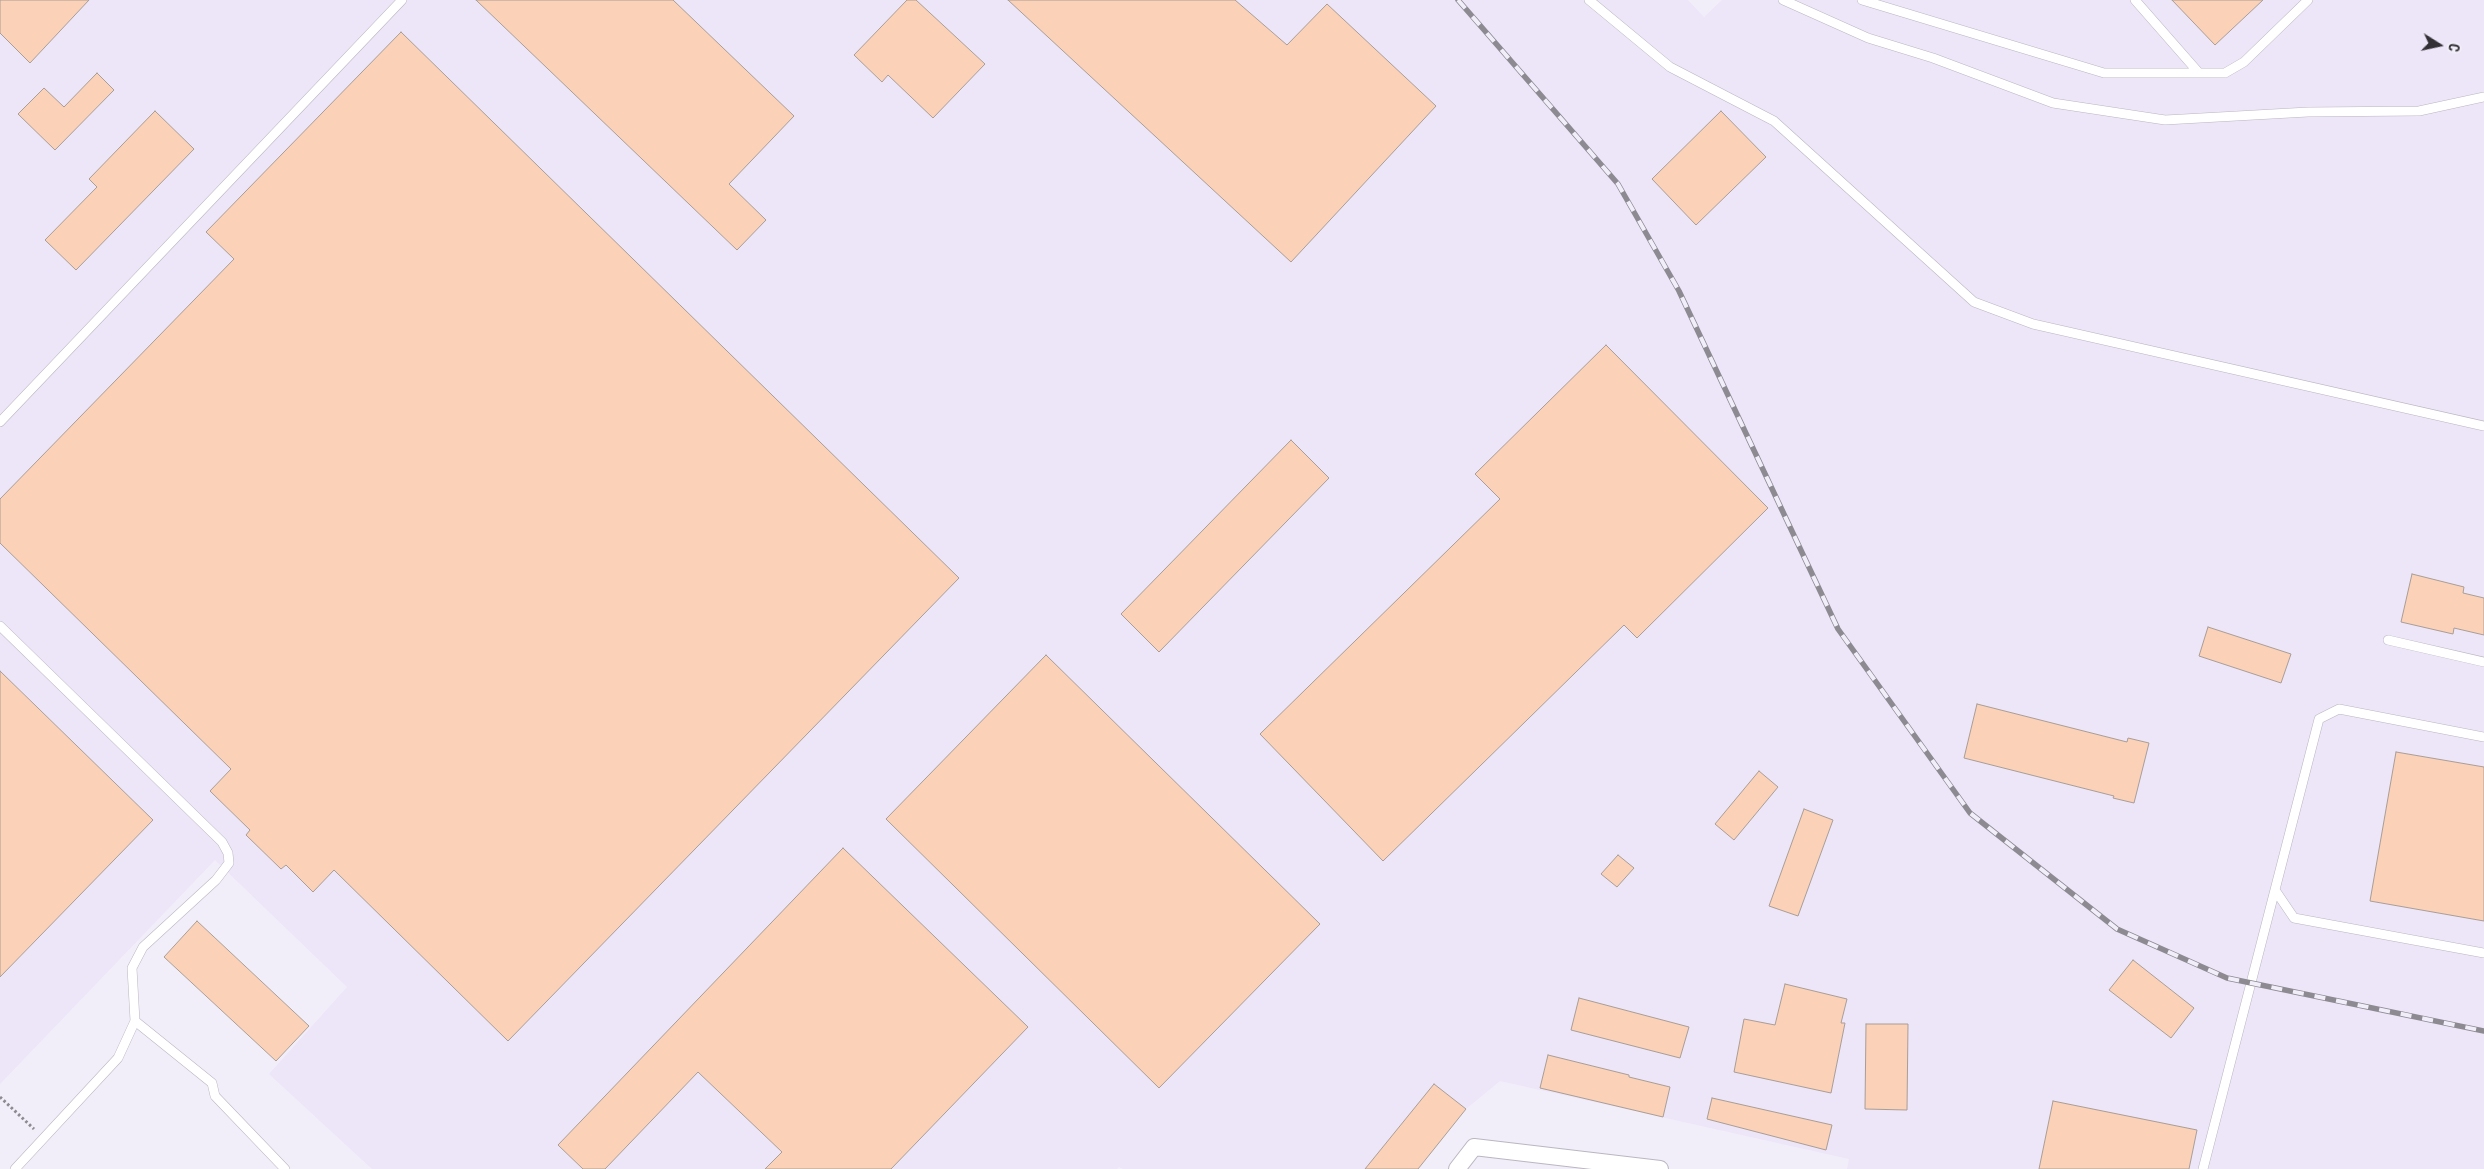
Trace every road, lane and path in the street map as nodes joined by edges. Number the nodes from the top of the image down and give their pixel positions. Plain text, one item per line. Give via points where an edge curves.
1 (402, 0) edge
2 (1588, 0) edge
3 (1783, 0) edge
4 (1862, 0) edge
5 (2135, 0) edge
6 (2308, 0) edge
7 (2199, 73) junction
8 (2484, 97) edge
9 (0, 422) edge
10 (2484, 426) edge
11 (0, 626) edge
12 (2388, 640) dead end
13 (2484, 662) edge
14 (2484, 737) edge
15 (2275, 890) junction
16 (2484, 952) edge
17 (135, 1021) junction
18 (0, 1097) edge
19 (44, 1138) junction
20 (14, 1169) edge
21 (285, 1169) edge
22 (1457, 1169) edge
23 (1660, 1169) edge
24 (2203, 1169) edge

1 - 9 lane
2 - 10 lane via 1670,67 1774,121 1974,302 2033,324
3 - 8 lane via 1868,38 1934,58 2053,103 2165,120 2308,112 2419,111
4 - 7 lane via 2104,73
5 - 7 lane
6 - 7 lane via 2244,62 2225,73
11 - 17 lane via 222,842 228,853 229,863 216,880 143,948 132,968
12 - 13 lane
14 - 15 lane via 2339,709 2319,719
15 - 16 lane via 2294,918
15 - 24 lane
17 - 19 lane via 118,1058
17 - 21 lane via 212,1082 215,1096
18 - 19 path
19 - 20 lane
22 - 23 street via 1474,1146

